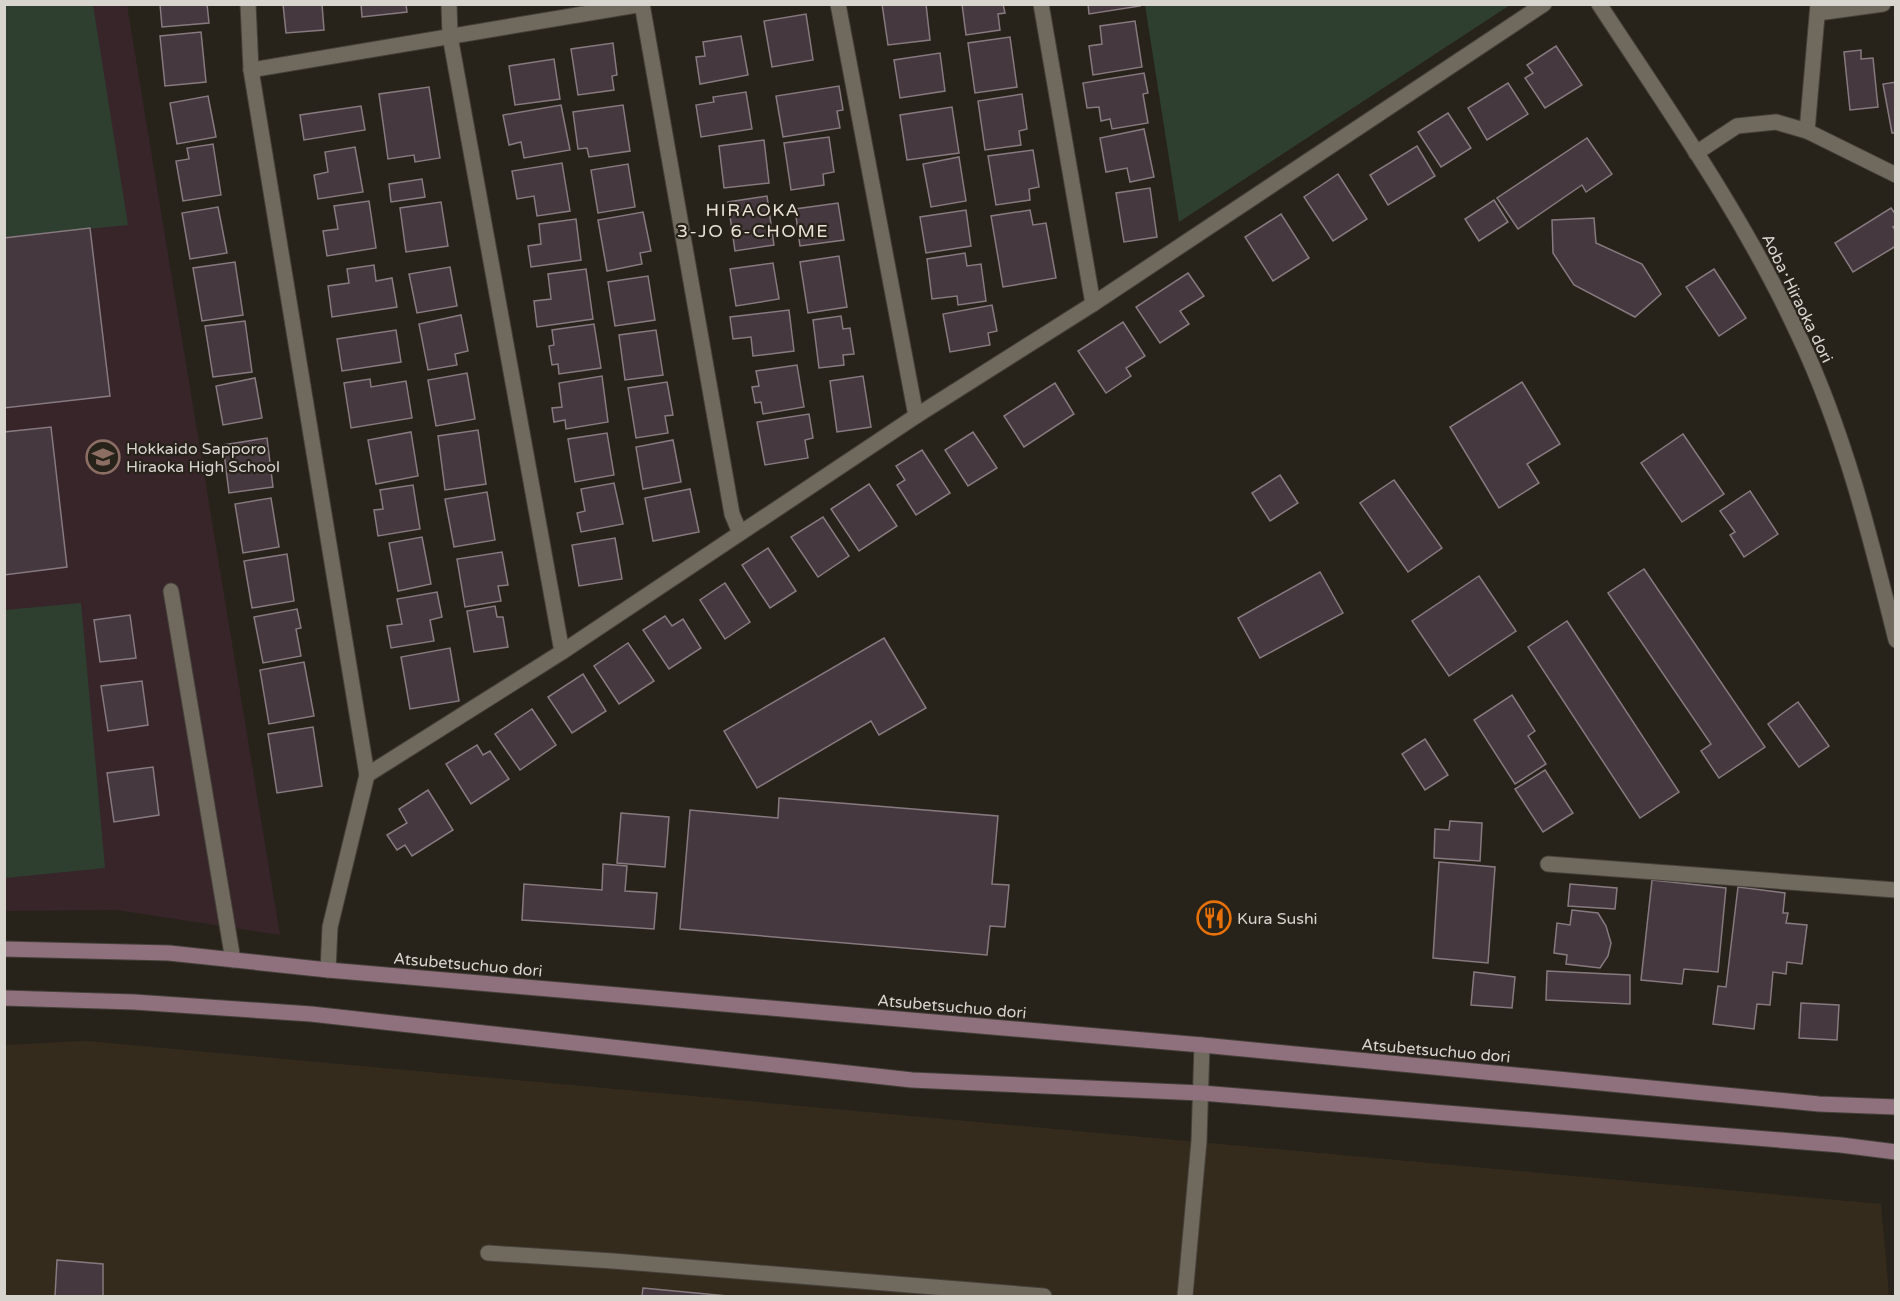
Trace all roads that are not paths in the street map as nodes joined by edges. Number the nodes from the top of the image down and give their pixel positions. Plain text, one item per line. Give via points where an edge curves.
1 (248, 4) edge
2 (449, 4) edge
3 (838, 4) edge
4 (1041, 4) edge
5 (1544, 4) edge
6 (1599, 4) edge
7 (1883, 4) edge
8 (643, 5) edge
9 (1818, 9) edge
10 (450, 36) junction
11 (251, 70) junction
12 (1807, 131) junction
13 (1696, 153) junction
14 (1896, 175) edge
15 (1094, 304) junction
16 (916, 416) junction
17 (740, 533) junction
18 (171, 591) dead end
19 (1896, 640) edge
20 (562, 652) junction
21 (367, 775) junction
22 (1548, 864) dead end
23 (1896, 890) edge
24 (4, 949) edge
25 (233, 960) junction
26 (328, 970) junction
27 (4, 998) edge
28 (1202, 1046) junction
29 (1201, 1093) junction
30 (1896, 1107) edge
31 (1896, 1152) edge
32 (488, 1253) dead end
33 (1044, 1296) edge
34 (1185, 1296) edge

1 - 11 street
2 - 10 street
3 - 16 street
4 - 15 street
5 - 15 street
6 - 13 street, Aoba･Hiraoka dori
7 - 9 street
8 - 10 street
8 - 17 street via 732,513
9 - 12 street
10 - 11 street
10 - 20 street
11 - 21 street
12 - 13 street via 1776,122 1737,126
12 - 14 street
13 - 19 street, Aoba･Hiraoka dori via 1788,314 1835,421 1866,517
15 - 16 street
16 - 17 street
17 - 20 street
18 - 25 street
20 - 21 street
21 - 26 street via 330,927
22 - 23 street
24 - 25 main road, Atsubetsuchuo dori via 169,952
25 - 26 main road, Atsubetsuchuo dori
26 - 28 main road, Atsubetsuchuo dori
27 - 29 main road via 311,1014 912,1080
28 - 29 street
28 - 30 main road, Atsubetsuchuo dori via 1819,1104
29 - 31 main road
29 - 34 street
32 - 33 street

